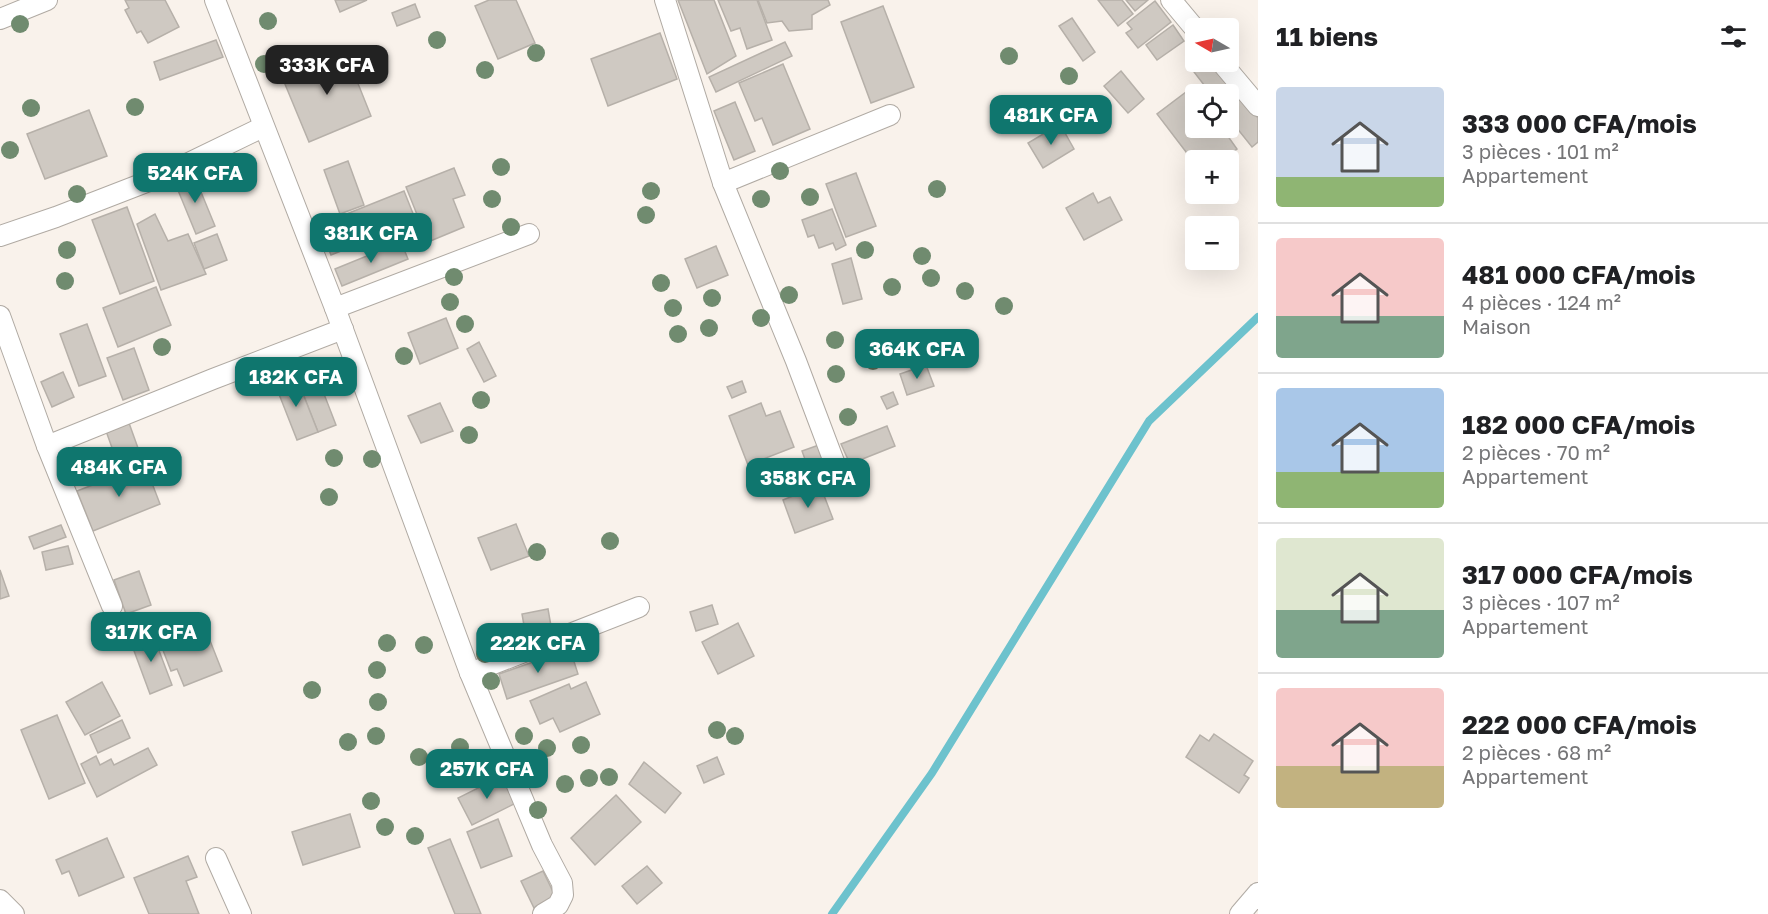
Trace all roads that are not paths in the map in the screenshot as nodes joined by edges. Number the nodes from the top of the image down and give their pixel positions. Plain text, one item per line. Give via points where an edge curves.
1 (47, 0) edge
2 (215, 0) edge
3 (665, 0) edge
4 (1171, 0) edge
5 (1186, 18) edge
6 (0, 19) edge
7 (1229, 72) edge
8 (1258, 106) edge
9 (890, 115) dead end
10 (264, 127) junction
11 (723, 183) junction
12 (529, 234) dead end
13 (0, 236) edge
14 (335, 309) junction
15 (0, 316) edge
16 (343, 329) junction
17 (48, 446) junction
18 (839, 475) dead end
19 (112, 606) dead end
20 (639, 607) dead end
21 (470, 673) junction
22 (216, 858) dead end
23 (1258, 893) edge
24 (0, 900) edge
25 (14, 914) edge
26 (241, 914) edge
27 (543, 914) edge
28 (1240, 914) edge

1 - 6 street
2 - 10 street
3 - 11 street
4 - 5 street
7 - 8 street
9 - 11 street
10 - 13 street via 162,176
10 - 14 street
11 - 18 street
12 - 14 street
14 - 16 street
15 - 17 street
16 - 17 street
16 - 21 street
17 - 19 street
20 - 21 street
21 - 27 street via 562,884 563,895 558,904
22 - 26 street
23 - 28 street
24 - 25 street

